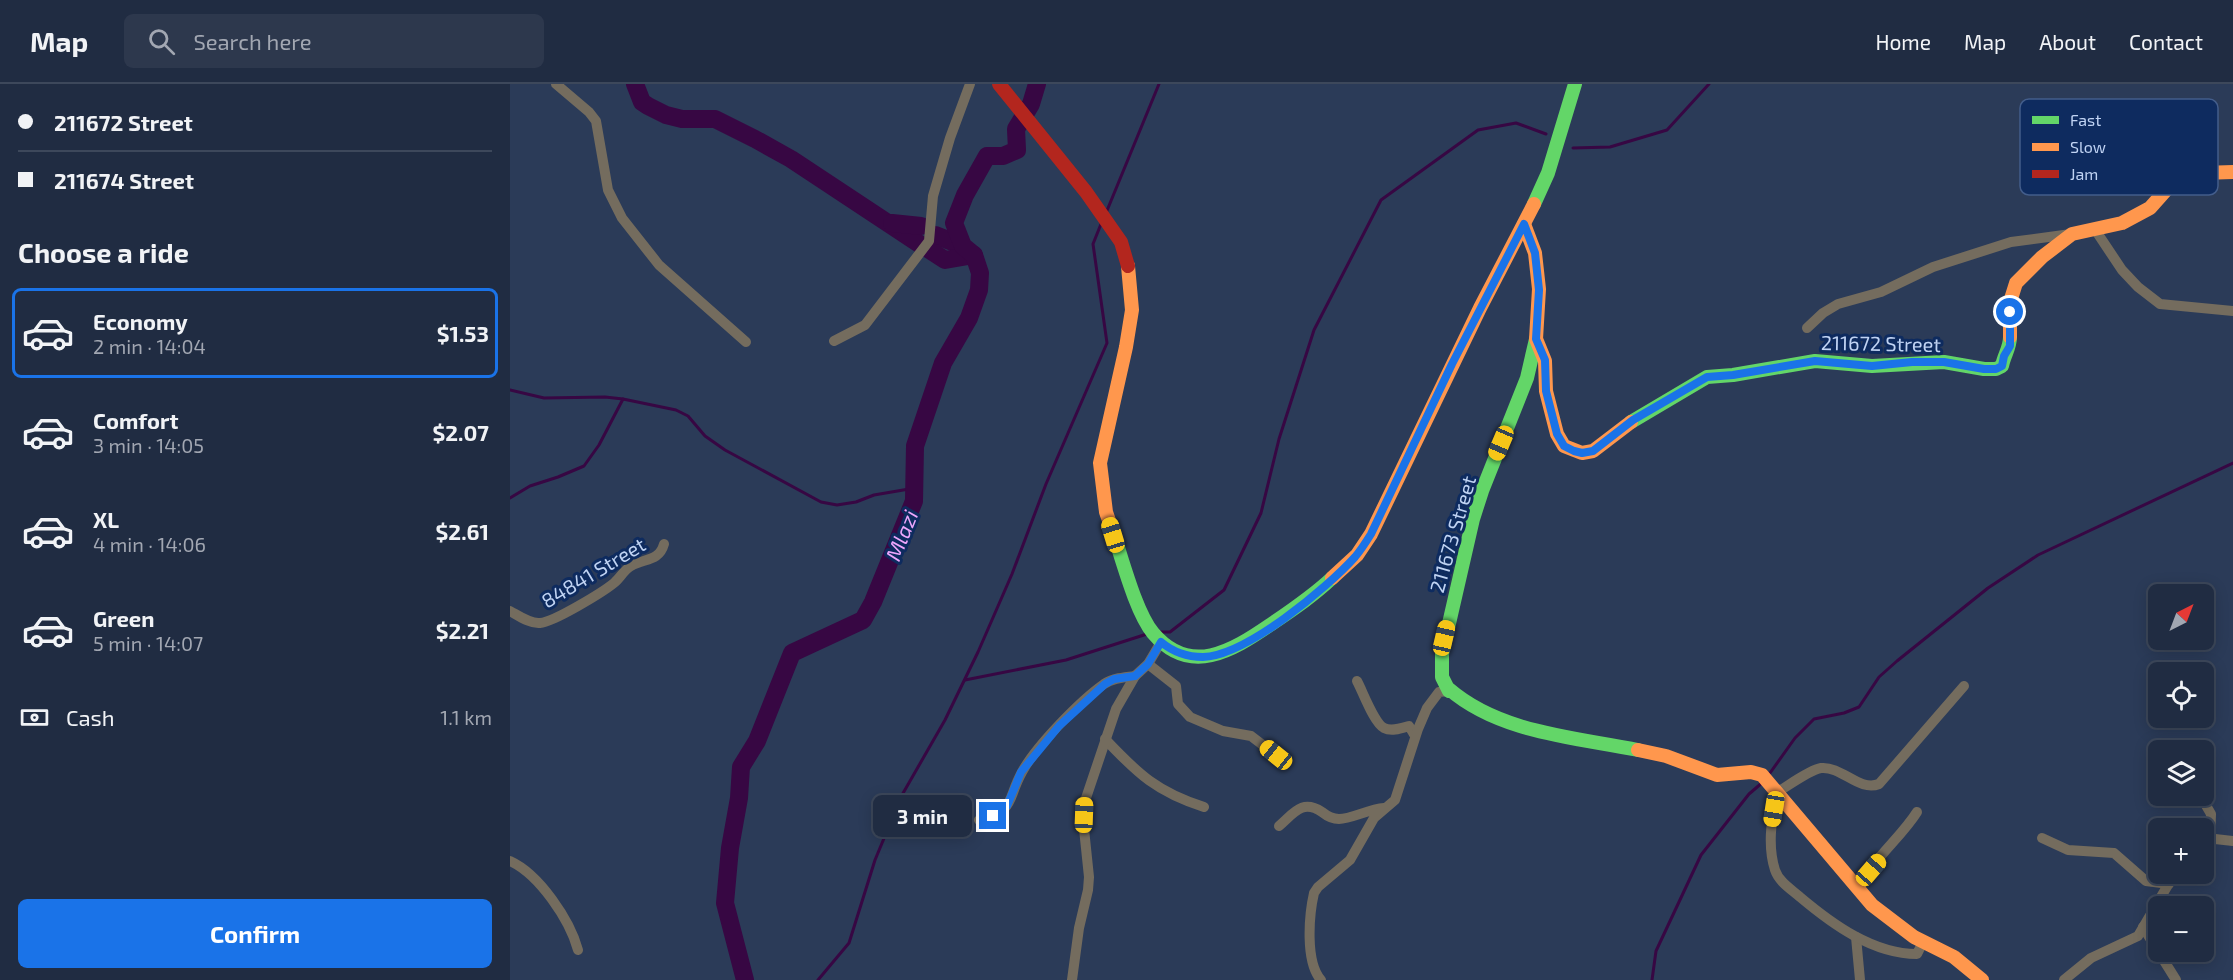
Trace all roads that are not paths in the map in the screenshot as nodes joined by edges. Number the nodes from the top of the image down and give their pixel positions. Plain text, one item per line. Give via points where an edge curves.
1 (556, 84) edge
2 (970, 84) edge
3 (999, 84) edge
4 (1575, 84) edge
5 (2162, 195) edge
6 (1524, 224) junction
7 (2094, 228) junction
8 (2072, 234) junction
9 (2233, 311) edge
10 (1807, 328) dead end
11 (1537, 335) junction
12 (834, 341) dead end
13 (746, 342) dead end
14 (664, 544) dead end
15 (510, 611) edge
16 (1161, 642) junction
17 (1148, 664) junction
18 (1135, 676) junction
19 (1357, 681) dead end
20 (1964, 686) dead end
21 (1449, 691) junction
22 (1415, 736) junction
23 (1105, 739) junction
24 (1276, 755) dead end
25 (1776, 793) junction
26 (1204, 807) dead end
27 (1384, 808) junction
28 (1917, 812) dead end
29 (979, 820) dead end
30 (1279, 826) dead end
31 (2042, 838) dead end
32 (2214, 839) edge
33 (2233, 841) edge
34 (510, 861) edge
35 (2148, 881) edge
36 (2169, 884) edge
37 (1859, 890) junction
38 (2143, 927) junction
39 (1856, 937) junction
40 (1923, 942) junction
41 (578, 950) dead end
42 (1072, 980) edge
43 (1321, 980) edge
44 (1860, 980) edge
45 (1982, 980) edge
46 (2064, 980) edge
47 (2176, 980) edge

1 - 13 street via 596,121 608,190 622,218 660,265
2 - 12 street via 933,196 929,241 865,325
3 - 16 street via 1121,242 1132,310 1100,463 1102,488 1113,535 1138,604
4 - 6 street via 1548,173
5 - 7 street, 211672 Street via 2150,208 2122,223
6 - 11 street via 1535,253 1539,290
6 - 16 street via 1375,526 1357,555 1310,599 1239,646 1204,657 1172,651
7 - 8 street, 211672 Street
7 - 9 street via 2122,270 2160,304
8 - 10 street via 2011,242 1934,267 1881,292 1838,304
8 - 11 street, 211672 Street via 2016,283 2010,302 2010,346 2002,366 1996,369 1944,362 1872,366 1815,361 1707,377 1633,420 1593,451 1582,453 1564,446 1557,434
11 - 21 street, 211673 Street via 1527,378 1473,519 1444,638 1442,677
14 - 15 street, 84841 Street via 659,555 631,566 598,594 550,620 535,623
16 - 17 street
17 - 18 street
17 - 24 street via 1176,686 1178,704 1190,717 1223,731 1251,736
18 - 23 street
18 - 29 street via 1105,684 1074,712 1021,772 1001,813
19 - 22 street via 1380,725 1388,729 1409,726
20 - 25 street via 1879,784 1869,786 1825,768
21 - 22 street via 1439,692
21 - 25 street via 1468,706 1528,727 1673,758 1720,776 1757,772
22 - 27 street via 1395,800
23 - 26 street via 1160,788
23 - 42 street via 1085,801 1089,877
25 - 37 street
25 - 39 street via 1771,845 1778,877 1822,915
27 - 30 street via 1341,819 1306,806
27 - 43 street via 1350,860 1314,893 1310,942 1314,970
28 - 37 street via 1864,878
31 - 35 street via 2068,850 2114,853
32 - 33 street
34 - 41 street via 540,884 563,917
36 - 38 street
37 - 40 street via 1884,916
38 - 46 street via 2138,936 2091,958
38 - 47 street
39 - 40 street via 1913,954 1919,953
39 - 44 street
40 - 45 street via 1954,957

